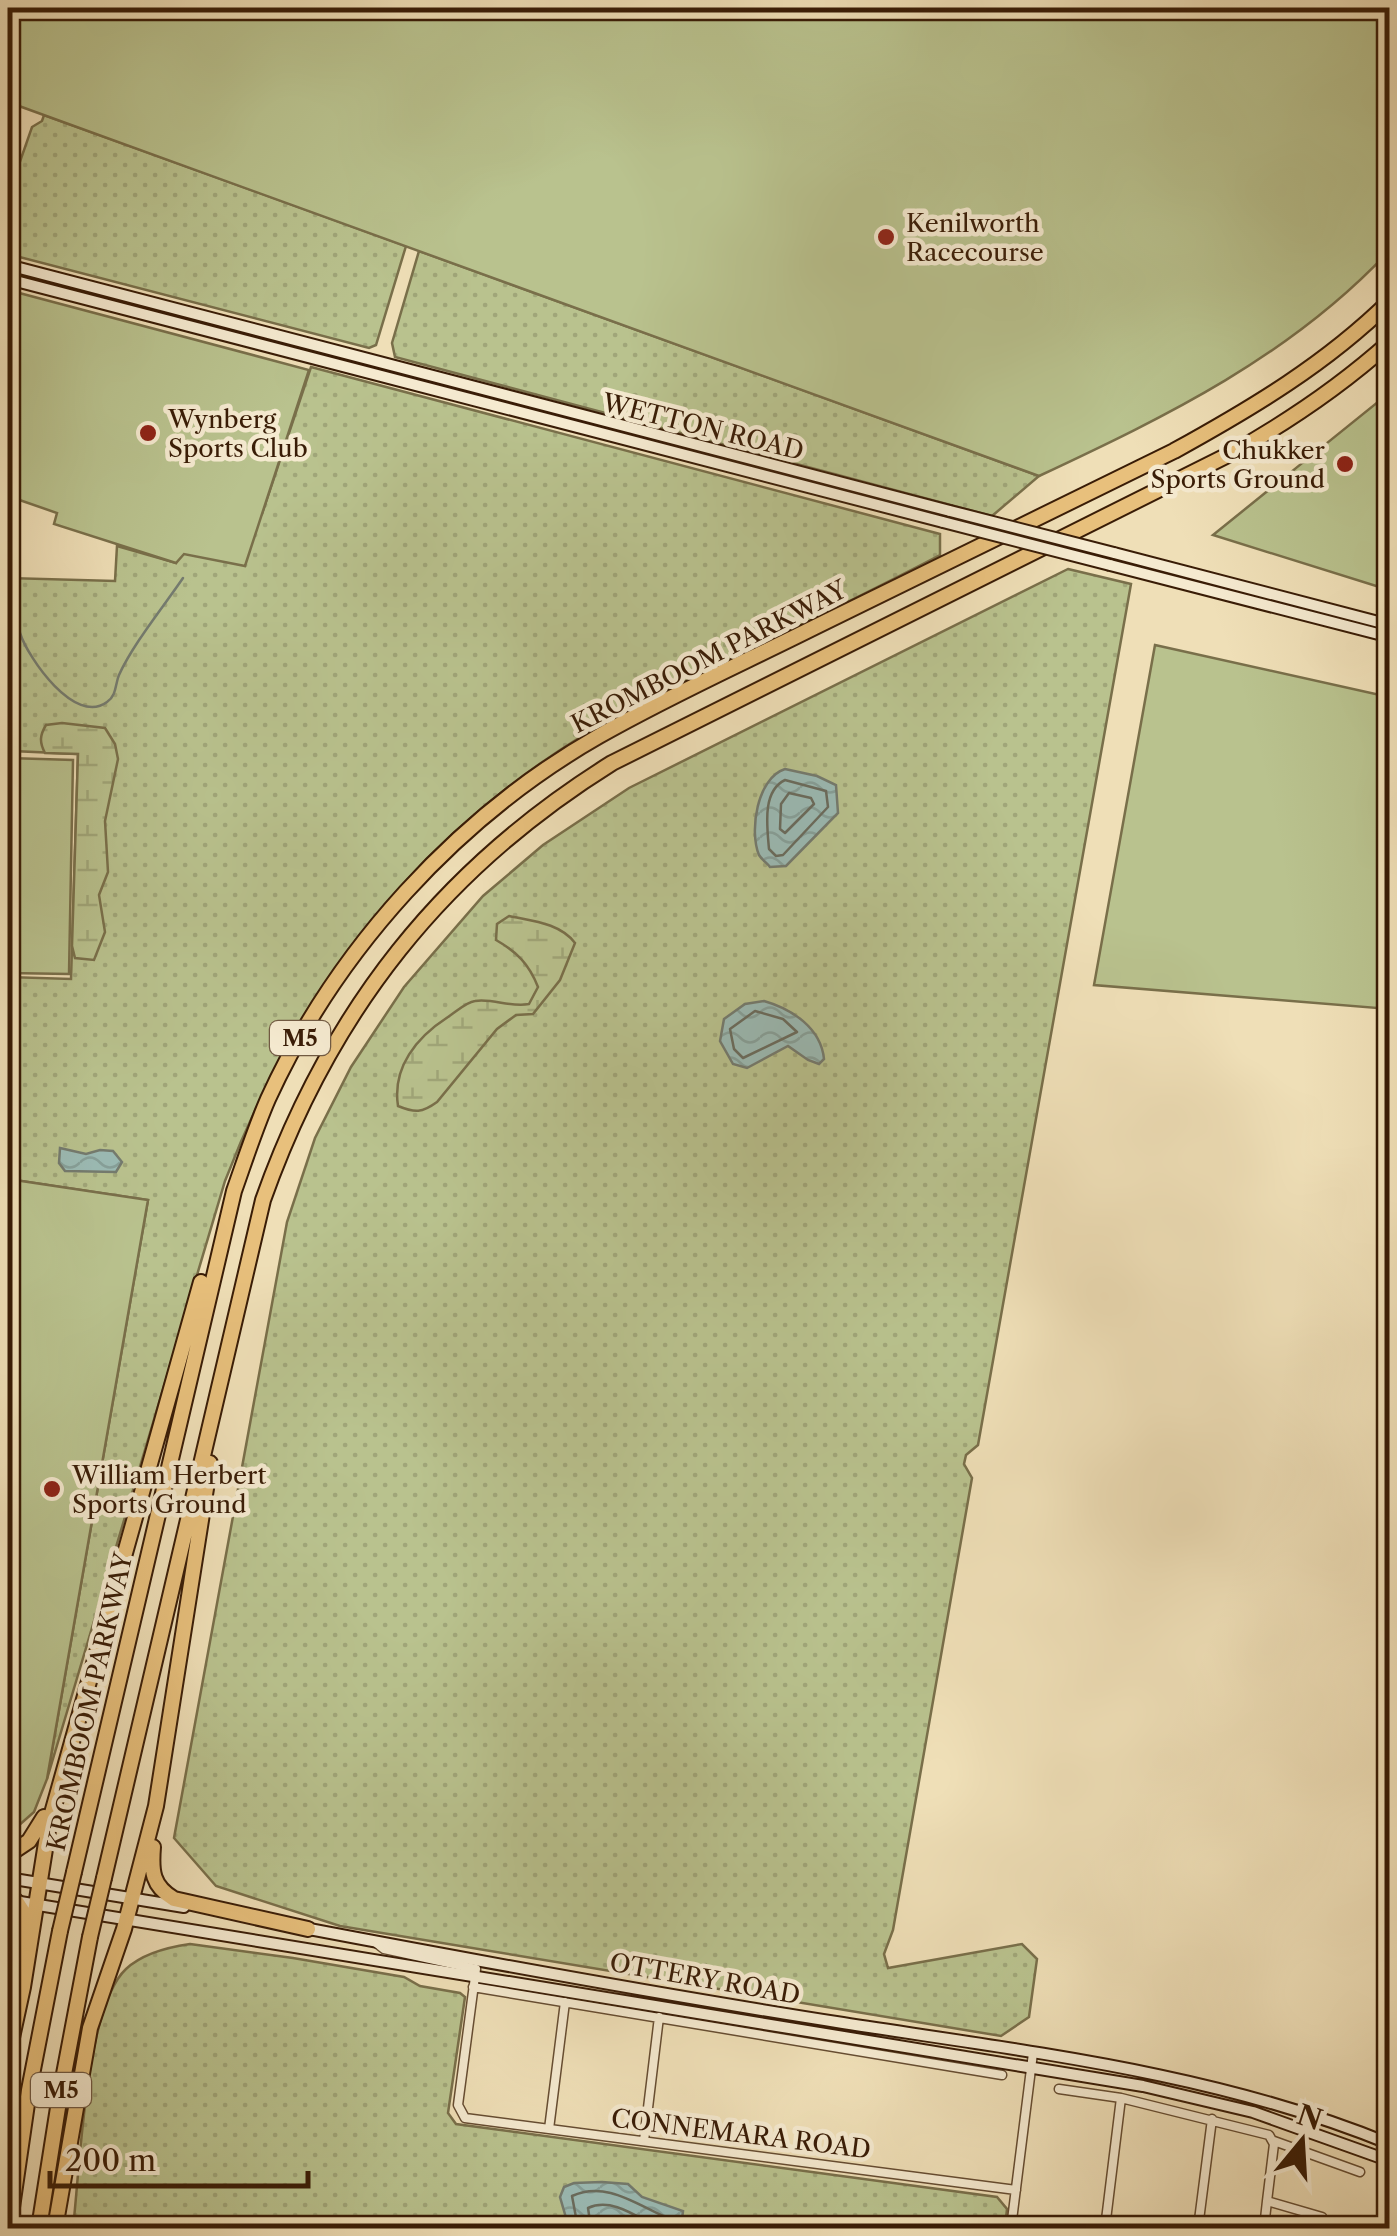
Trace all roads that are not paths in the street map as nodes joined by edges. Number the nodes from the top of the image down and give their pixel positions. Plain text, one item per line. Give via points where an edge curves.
1 (8, 265) edge
2 (8, 279) edge
3 (1390, 300) edge
4 (1390, 342) edge
5 (1112, 559) junction
6 (1390, 625) edge
7 (1390, 637) edge
8 (222, 1234) junction
9 (228, 1344) junction
10 (59, 1784) junction
11 (156, 1806) junction
12 (8, 1855) edge
13 (8, 1878) edge
14 (40, 1882) junction
15 (131, 1898) junction
16 (11, 1905) edge
17 (37, 1905) junction
18 (126, 1919) junction
19 (308, 1929) junction
20 (8, 1940) edge
21 (375, 1942) junction
22 (474, 1981) junction
23 (565, 2002) junction
24 (659, 2018) junction
25 (8, 2029) edge
26 (1033, 2053) junction
27 (8, 2056) edge
28 (1031, 2070) junction
29 (1002, 2075) dead end
30 (1058, 2089) dead end
31 (1122, 2098) junction
32 (1212, 2119) junction
33 (549, 2129) junction
34 (644, 2141) junction
35 (1274, 2141) junction
36 (1390, 2144) edge
37 (1390, 2161) edge
38 (1360, 2172) dead end
39 (1016, 2190) junction
40 (1267, 2201) junction
41 (1322, 2217) dead end
42 (8, 2228) edge
43 (40, 2228) edge
44 (54, 2228) edge
45 (1011, 2228) edge
46 (1105, 2228) edge
47 (1198, 2228) edge
48 (1264, 2228) edge

1 - 5 main road, WETTON ROAD, bridge
2 - 5 main road, WETTON ROAD, bridge via 943,522
3 - 8 highway, KROMBOOM PARKWAY / M5 via 1268,399 644,711 502,803 396,904 326,996 268,1100
4 - 9 highway, KROMBOOM PARKWAY / M5 via 1281,426 612,763 488,854 398,949 316,1074 262,1200
5 - 6 main road, WETTON ROAD
5 - 7 main road, WETTON ROAD
8 - 10 highway via 206,1262
8 - 42 highway, KROMBOOM PARKWAY / M5, bridge via 60,1931
9 - 11 highway
9 - 43 highway, KROMBOOM PARKWAY / M5, bridge via 90,1937
10 - 12 highway via 34,1836
10 - 14 highway
11 - 15 highway
11 - 19 highway via 151,1868 163,1892
13 - 14 main road, OTTERY ROAD
14 - 15 main road, OTTERY ROAD
14 - 17 highway
15 - 18 highway
15 - 19 main road, OTTERY ROAD
16 - 17 main road, OTTERY ROAD
16 - 20 street
16 - 25 highway via 23,1912
17 - 18 main road, OTTERY ROAD
17 - 27 highway
18 - 22 main road, OTTERY ROAD
18 - 44 highway via 90,2028
19 - 21 main road, OTTERY ROAD
21 - 22 street via 473,1966
21 - 26 main road, OTTERY ROAD
22 - 23 street via 486,1990
22 - 28 main road, OTTERY ROAD
22 - 33 street, CONNEMARA ROAD via 462,2115
23 - 24 street
23 - 33 street
24 - 29 street
24 - 34 street
26 - 28 street
26 - 36 main road, OTTERY ROAD via 1181,2078
28 - 37 main road, OTTERY ROAD via 1225,2104
28 - 39 street
30 - 31 street
31 - 32 street
31 - 46 street
32 - 35 street
32 - 47 street
33 - 34 street, CONNEMARA ROAD
34 - 39 street, CONNEMARA ROAD
35 - 38 street
35 - 40 street
39 - 45 street
40 - 41 street
40 - 48 street

